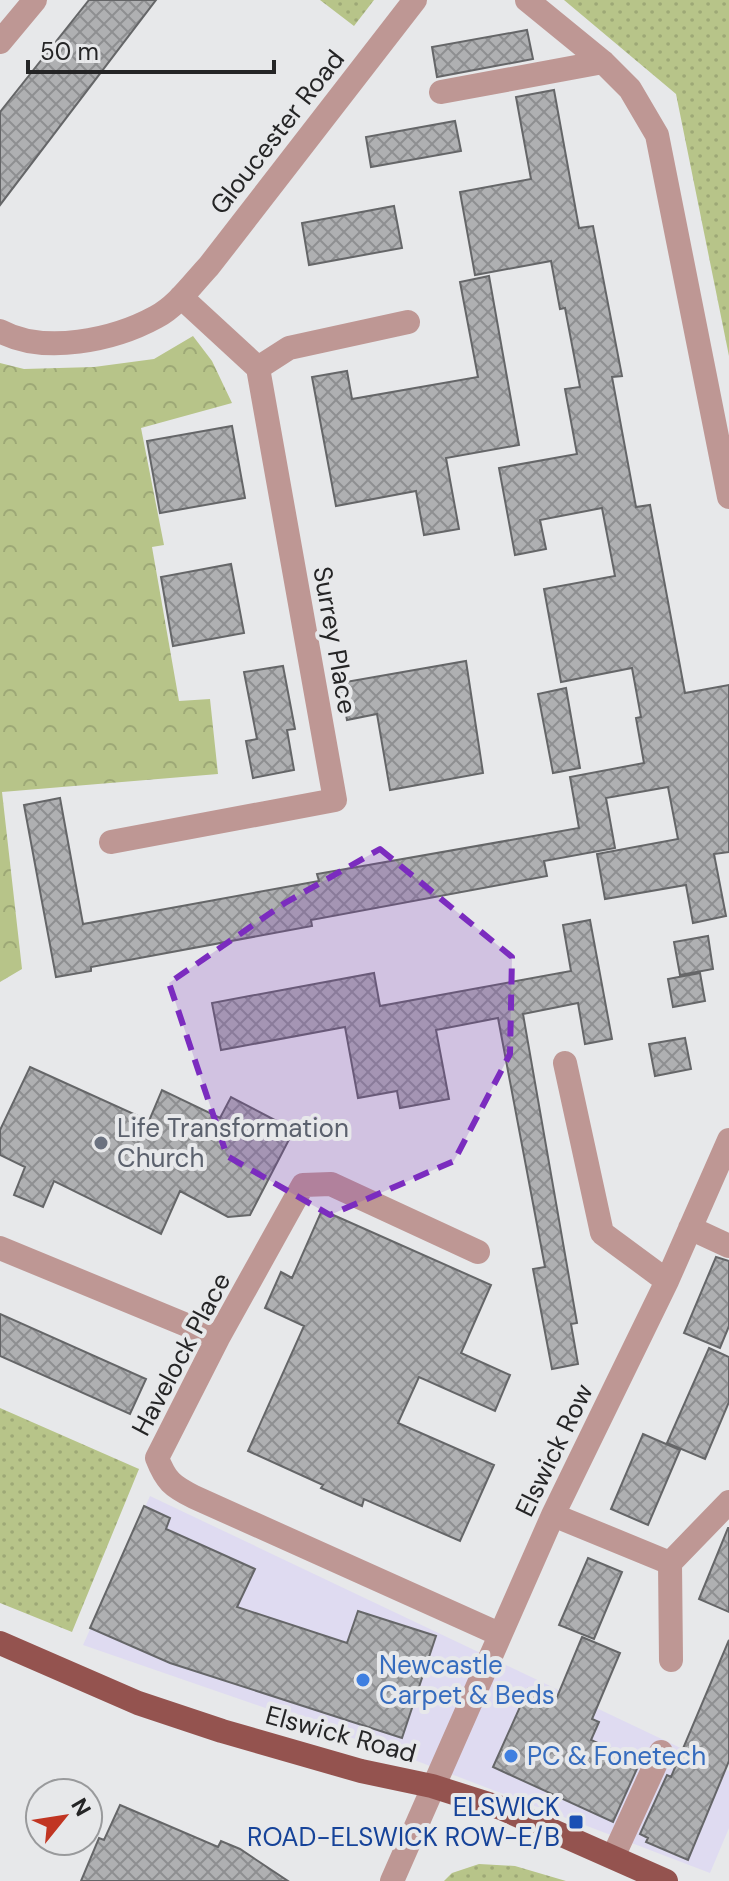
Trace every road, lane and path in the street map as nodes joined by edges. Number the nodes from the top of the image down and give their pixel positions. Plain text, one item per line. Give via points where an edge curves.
1 (35, 0) edge
2 (415, 0) edge
3 (527, 0) edge
4 (0, 42) edge
5 (603, 62) junction
6 (441, 92) dead end
7 (181, 297) junction
8 (408, 322) dead end
9 (0, 331) edge
10 (258, 368) junction
11 (729, 497) edge
12 (111, 842) dead end
13 (565, 1063) dead end
14 (729, 1140) edge
15 (690, 1228) junction
16 (729, 1246) edge
17 (0, 1248) edge
18 (478, 1252) dead end
19 (667, 1281) junction
20 (218, 1338) junction
21 (729, 1502) edge
22 (553, 1515) junction
23 (670, 1563) junction
24 (499, 1634) junction
25 (0, 1643) edge
26 (671, 1660) dead end
27 (661, 1752) dead end
28 (432, 1786) junction
29 (613, 1857) junction
30 (392, 1881) edge
31 (666, 1881) edge

1 - 4 street
2 - 7 street, Gloucester Road
3 - 5 street
5 - 6 street
5 - 11 street via 630,89 657,135
7 - 9 street, Gloucester Road via 157,317 78,343 43,343
7 - 10 street
8 - 10 street via 289,348
10 - 12 street, Surrey Place via 335,800
13 - 19 street via 602,1233
14 - 15 street, Elswick Row
15 - 16 street
15 - 19 street, Elswick Row
17 - 20 street
18 - 20 street, Havelock Place via 331,1184 303,1185
19 - 22 street, Elswick Row
20 - 24 street, Havelock Place via 157,1458 164,1476 194,1497
21 - 23 street
22 - 23 street
22 - 24 street, Elswick Row
23 - 26 street
24 - 28 street, Elswick Row
25 - 28 main road, Elswick Road via 138,1703 222,1731
27 - 29 street
28 - 29 main road, Elswick Road via 501,1808
28 - 30 street, Elswick Row
29 - 31 main road, Elswick Road

